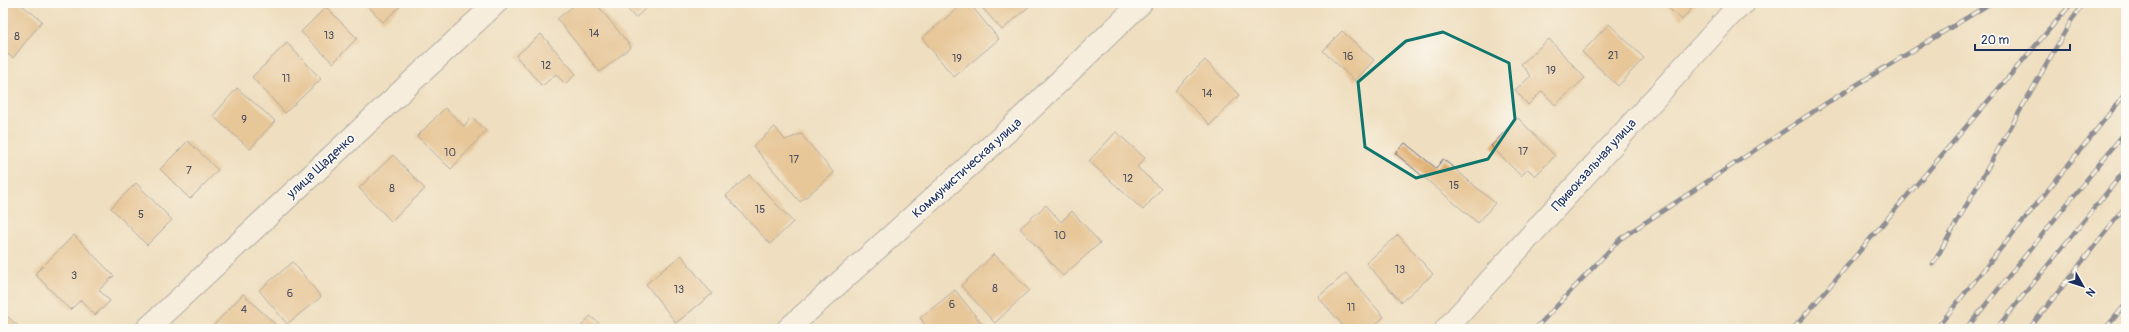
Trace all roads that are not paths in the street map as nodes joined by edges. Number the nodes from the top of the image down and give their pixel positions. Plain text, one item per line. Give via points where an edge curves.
1 (496, 3) edge
2 (1141, 3) edge
3 (1744, 3) edge
4 (147, 329) edge
5 (788, 329) edge
6 (1446, 329) edge

1 - 4 street, улица Щаденко
2 - 5 street, Коммунистическая улица via 1011,128
3 - 6 street, Привокзальная улица via 1732,13

